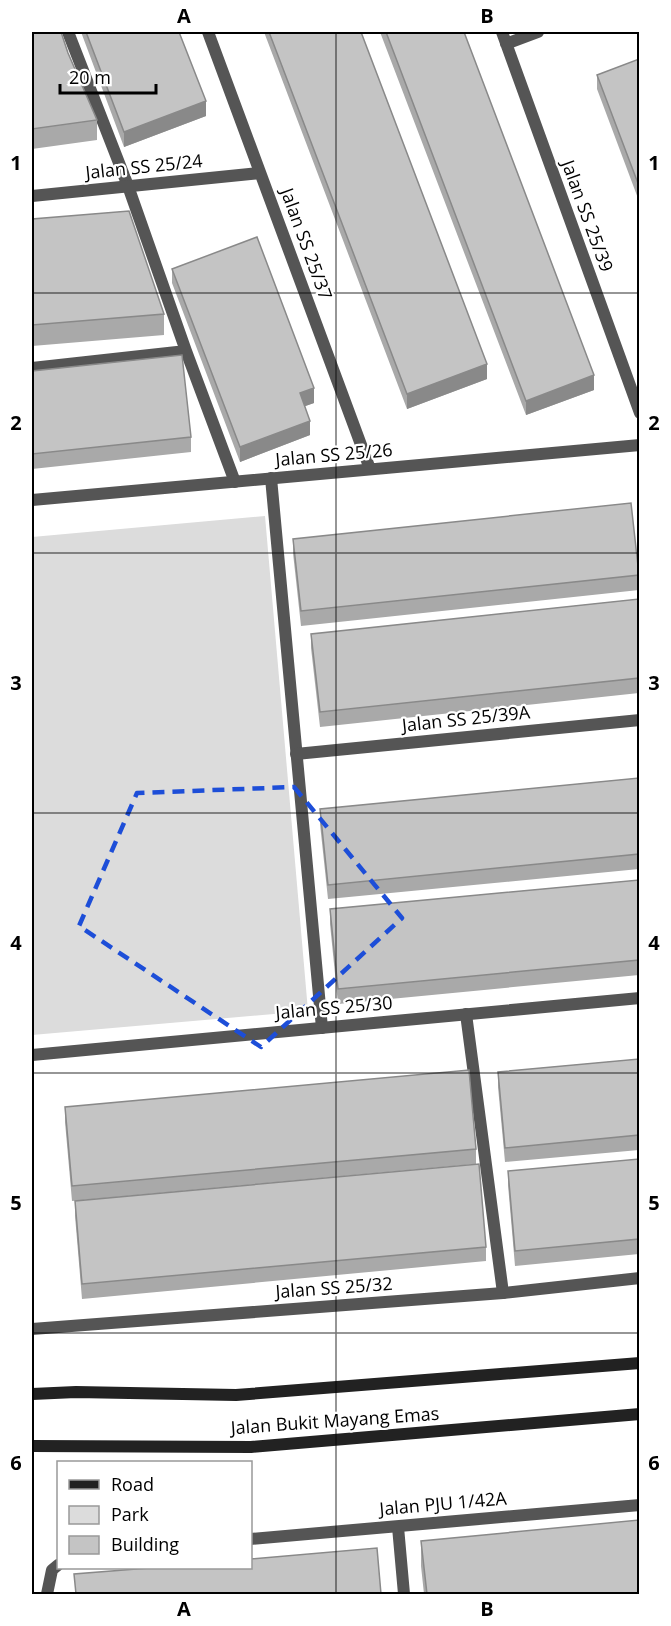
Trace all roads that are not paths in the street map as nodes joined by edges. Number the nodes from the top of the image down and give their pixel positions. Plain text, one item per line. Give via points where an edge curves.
1 (68, 32) edge
2 (208, 32) edge
3 (502, 32) edge
4 (537, 32) edge
5 (506, 44) junction
6 (260, 172) junction
7 (128, 186) junction
8 (32, 196) edge
9 (186, 351) junction
10 (32, 368) edge
11 (639, 412) edge
12 (639, 445) edge
13 (370, 469) junction
14 (271, 478) junction
15 (235, 482) junction
16 (32, 500) edge
17 (639, 720) edge
18 (296, 754) junction
19 (639, 998) edge
20 (466, 1014) junction
21 (322, 1028) junction
22 (32, 1055) edge
23 (639, 1278) edge
24 (503, 1293) junction
25 (32, 1329) edge
26 (639, 1363) edge
27 (32, 1394) edge
28 (639, 1414) edge
29 (32, 1446) edge
30 (639, 1505) edge
31 (398, 1527) junction
32 (252, 1539) edge
33 (57, 1566) edge
34 (47, 1594) edge
35 (404, 1594) edge

1 - 7 street
2 - 6 street, Jalan SS 25/37
3 - 5 street, Jalan SS 25/39
4 - 5 street
5 - 11 street, Jalan SS 25/39
6 - 7 street, Jalan SS 25/24
6 - 13 street, Jalan SS 25/37
7 - 8 street, Jalan SS 25/24
7 - 9 street
9 - 10 street
9 - 15 street
12 - 13 street, Jalan SS 25/26
13 - 14 street, Jalan SS 25/26
14 - 15 street, Jalan SS 25/26
14 - 18 street
15 - 16 street, Jalan SS 25/26
17 - 18 street, Jalan SS 25/39A
18 - 21 street
19 - 20 street, Jalan SS 25/30
20 - 21 street, Jalan SS 25/30
20 - 24 street
21 - 22 street, Jalan SS 25/30
23 - 24 street, Jalan SS 25/32
24 - 25 street, Jalan SS 25/32
26 - 27 main road, Jalan Bukit Mayang Emas via 236,1395
28 - 29 main road, Jalan Bukit Mayang Emas via 251,1447
30 - 31 street, Jalan PJU 1/42A
31 - 32 street, Jalan PJU 1/42A
31 - 35 street
33 - 34 street via 52,1570

